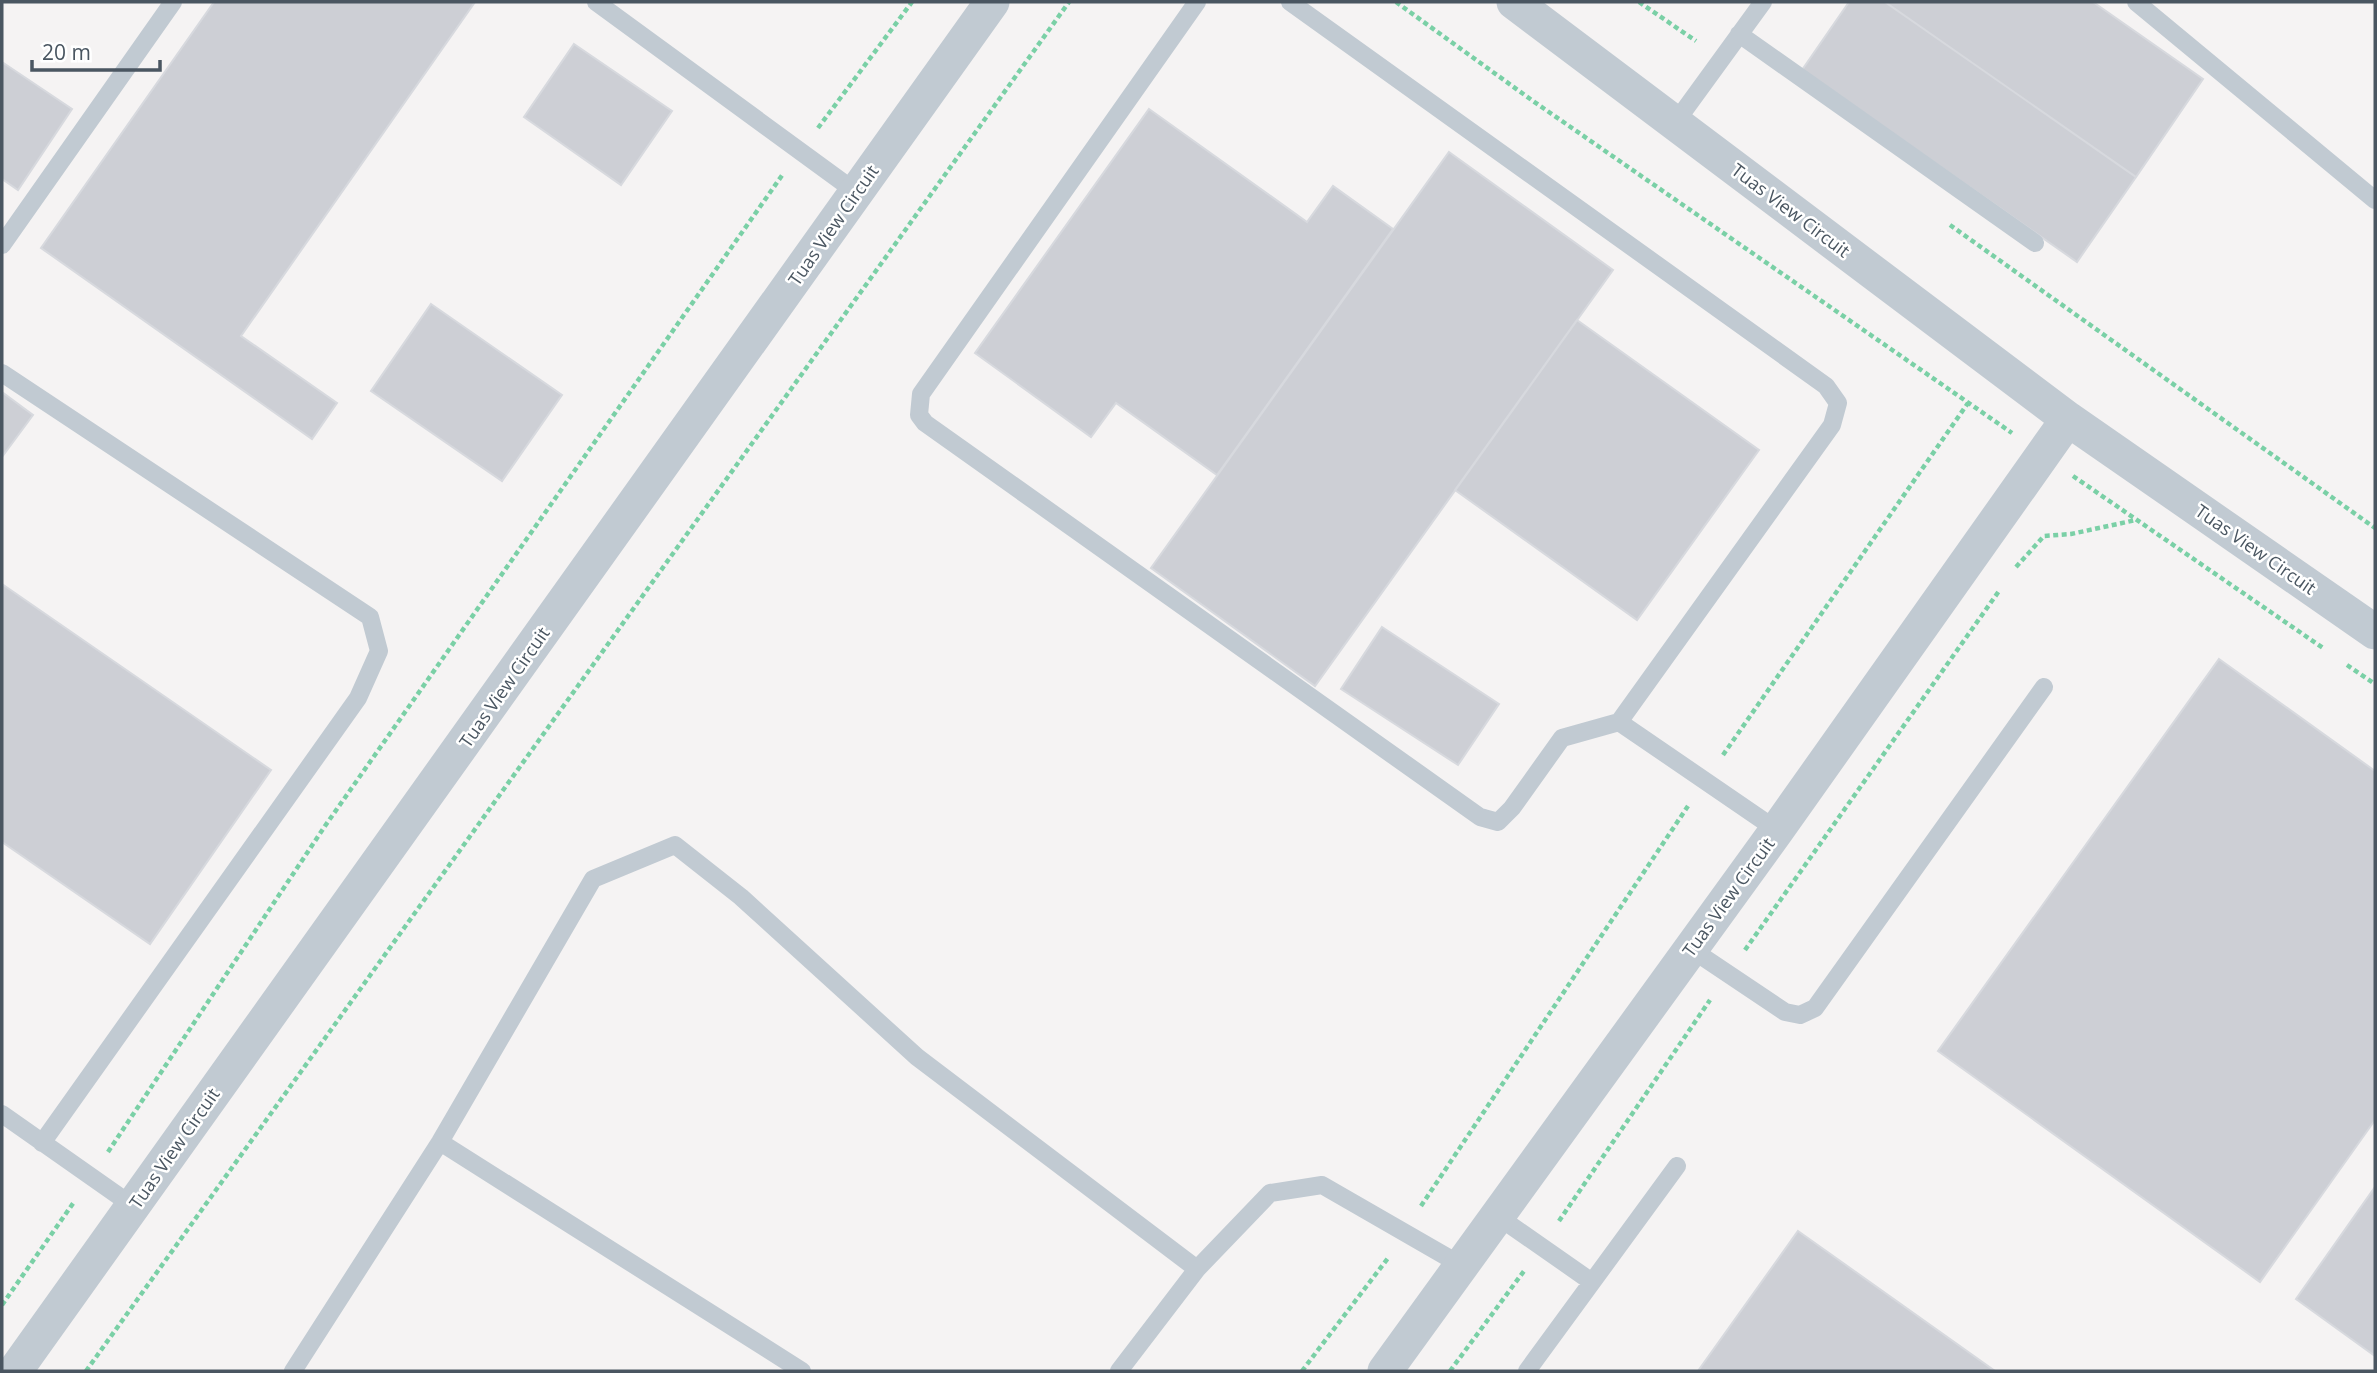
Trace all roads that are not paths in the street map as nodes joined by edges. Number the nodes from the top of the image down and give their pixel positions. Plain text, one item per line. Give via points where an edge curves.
1 (173, 2) edge
2 (596, 2) edge
3 (992, 2) edge
4 (1197, 2) edge
5 (1290, 2) edge
6 (1763, 2) edge
7 (2136, 2) edge
8 (1528, 6) edge
9 (1739, 34) junction
10 (1675, 123) junction
11 (856, 192) junction
12 (2375, 200) edge
13 (2035, 243) dead end
14 (2, 245) edge
15 (2, 373) edge
16 (2068, 419) junction
17 (2375, 632) edge
18 (2044, 687) dead end
19 (1619, 722) junction
20 (1777, 830) junction
21 (1691, 949) junction
22 (2, 1114) edge
23 (440, 1142) junction
24 (42, 1143) junction
25 (1677, 1166) dead end
26 (133, 1206) junction
27 (1496, 1215) junction
28 (1461, 1265) junction
29 (1197, 1269) junction
30 (1592, 1282) junction
31 (15, 1371) edge
32 (293, 1371) edge
33 (802, 1371) edge
34 (1119, 1371) edge
35 (1385, 1371) edge
36 (1527, 1371) edge

1 - 14 lane
2 - 11 lane
3 - 11 street, Tuas View Circuit
4 - 19 lane via 921,394 919,415 1491,822 1504,818 1562,738
5 - 19 lane via 1834,395 1837,414 1832,425
6 - 9 lane
7 - 12 lane
8 - 10 street, Tuas View Circuit
9 - 10 lane
9 - 13 lane
10 - 16 street, Tuas View Circuit
11 - 26 street, Tuas View Circuit
15 - 24 lane via 370,617 379,651 358,698
16 - 17 street, Tuas View Circuit
16 - 20 street, Tuas View Circuit
18 - 21 lane via 1815,1008 1800,1015 1785,1012
19 - 20 lane
20 - 21 street, Tuas View Circuit
21 - 27 street, Tuas View Circuit
22 - 24 lane
23 - 29 lane via 593,879 675,845 741,897 917,1057
23 - 32 lane
23 - 33 lane
24 - 26 lane
25 - 30 lane
26 - 31 street, Tuas View Circuit
27 - 28 street, Tuas View Circuit
27 - 30 lane
28 - 29 lane via 1322,1185 1270,1193
28 - 35 street, Tuas View Circuit
29 - 34 lane
30 - 36 lane

